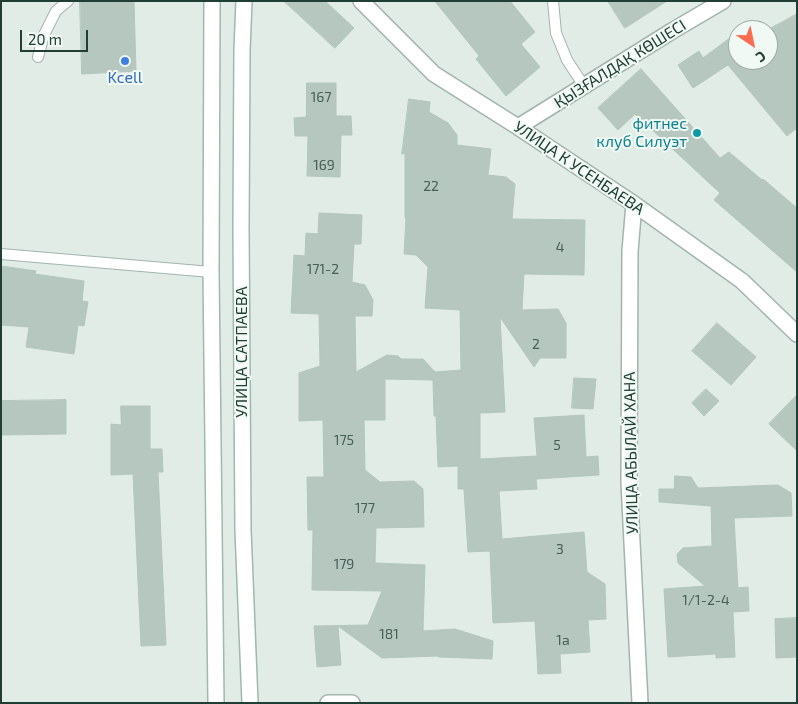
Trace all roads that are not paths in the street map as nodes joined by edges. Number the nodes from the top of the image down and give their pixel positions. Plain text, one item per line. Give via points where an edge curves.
1 (68, 1) edge
2 (212, 1) edge
3 (244, 1) edge
4 (362, 1) edge
5 (553, 1) edge
6 (724, 1) edge
7 (38, 57) dead end
8 (584, 86) junction
9 (518, 127) junction
10 (634, 204) junction
11 (1, 254) edge
12 (211, 272) junction
13 (797, 334) edge
14 (216, 703) edge
15 (250, 703) edge
16 (328, 703) edge
17 (352, 703) edge
18 (640, 703) edge

1 - 7 lane via 56,11
2 - 12 street, УЛИЦА САТПАЕВА
3 - 15 street, УЛИЦА САТПАЕВА via 242,520
4 - 9 street, УЛИЦА К УСЕНБАЕВА via 434,74
5 - 8 lane via 556,33 567,60
6 - 8 street, ҚЫЗҒАЛДАҚ КӨШЕСІ
8 - 9 street, ҚЫЗҒАЛДАҚ КӨШЕСІ
9 - 10 street, УЛИЦА К УСЕНБАЕВА
10 - 13 street, УЛИЦА К УСЕНБАЕВА via 742,281
10 - 18 street, УЛИЦА АБЫЛАЙ ХАНА via 630,251 629,482
11 - 12 lane
12 - 14 street, УЛИЦА САТПАЕВА
16 - 17 street

